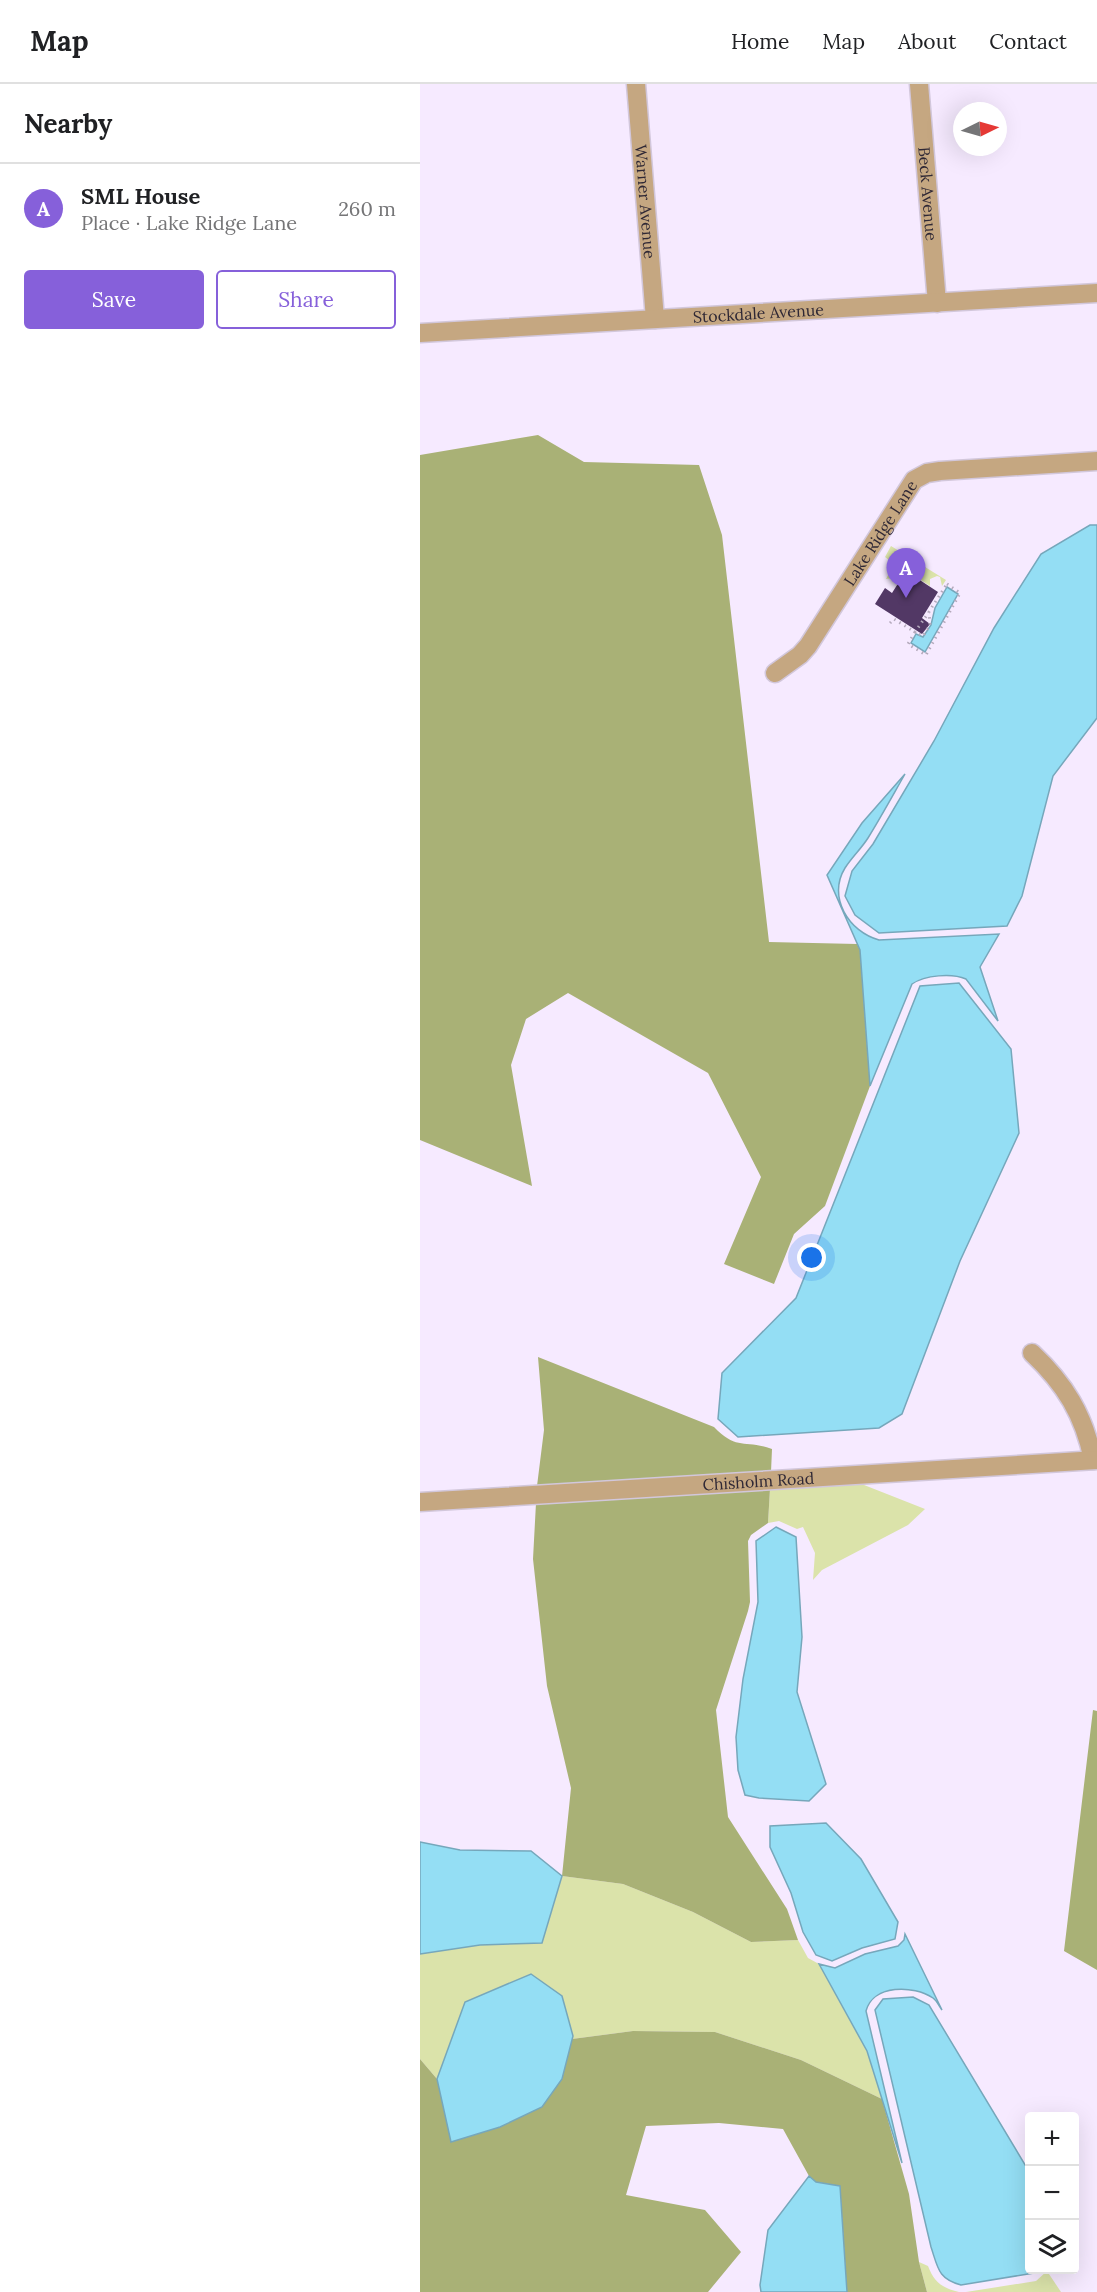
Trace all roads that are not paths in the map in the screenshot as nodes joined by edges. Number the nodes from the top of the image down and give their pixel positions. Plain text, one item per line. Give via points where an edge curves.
1 (636, 84) edge
2 (919, 84) edge
3 (1097, 293) edge
4 (937, 303) junction
5 (655, 319) junction
6 (420, 333) edge
7 (1097, 461) edge
8 (775, 673) dead end
9 (1032, 1353) dead end
10 (1095, 1460) edge
11 (420, 1502) edge

1 - 5 street, Warner Avenue
2 - 4 street, Beck Avenue
3 - 4 street, Stockdale Avenue
4 - 5 street, Stockdale Avenue
5 - 6 street, Stockdale Avenue
7 - 8 street, Lake Ridge Lane via 940,471 914,480 808,646
9 - 10 street via 1067,1394 1085,1428
10 - 11 street, Chisholm Road

